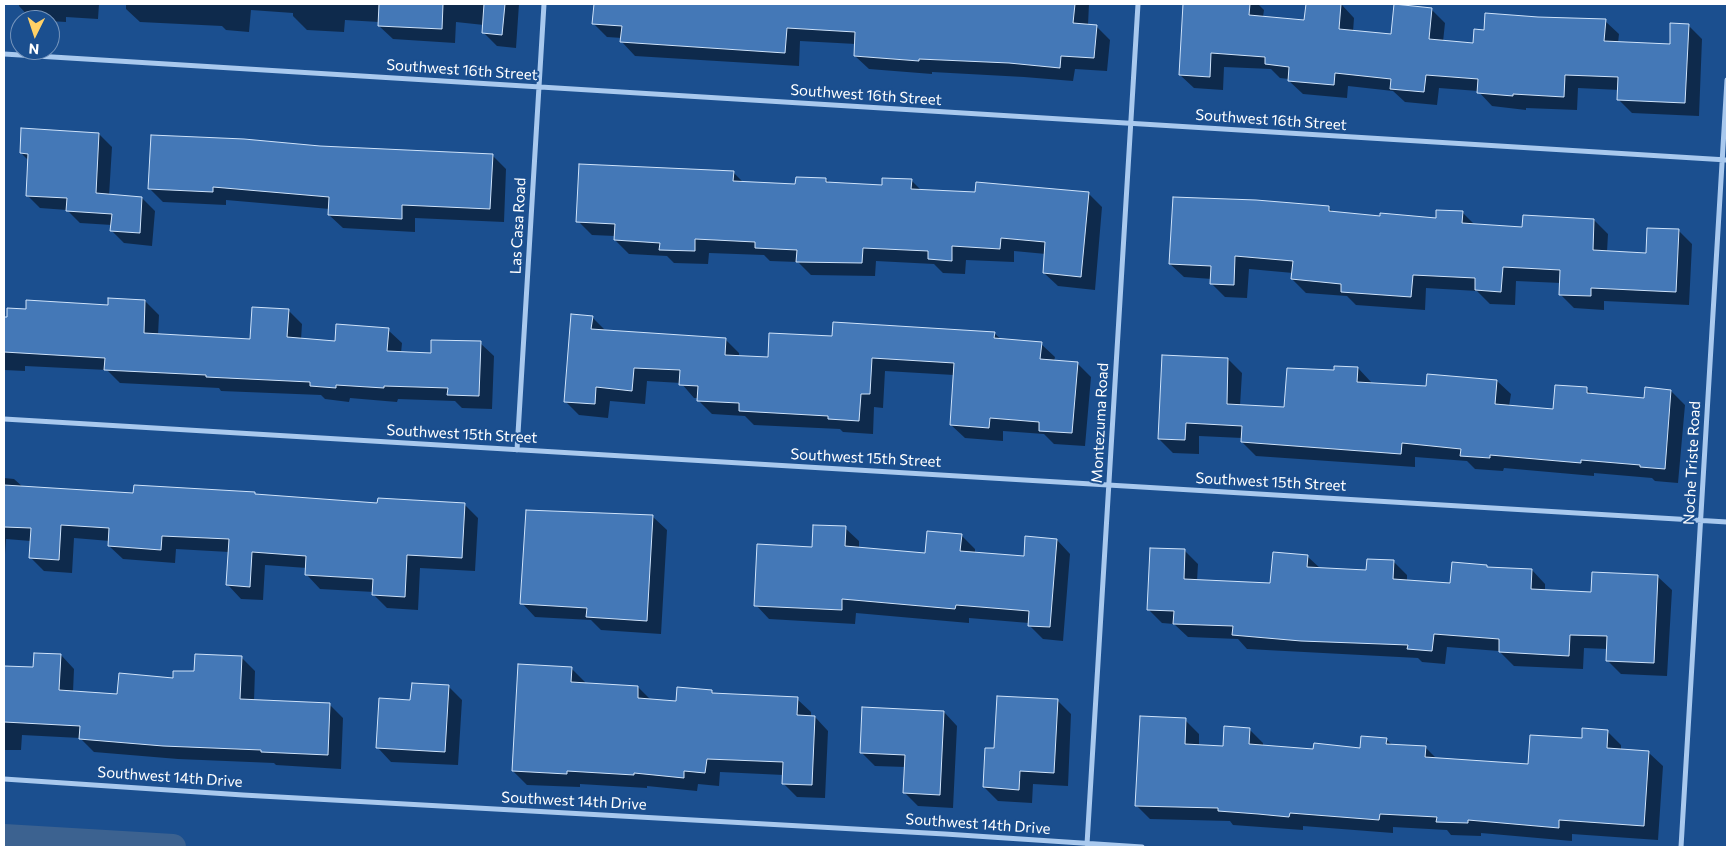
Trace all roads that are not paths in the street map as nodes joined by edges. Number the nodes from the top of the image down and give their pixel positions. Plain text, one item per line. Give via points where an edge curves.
1 (544, 4) edge
2 (1138, 4) edge
3 (4, 54) edge
4 (1727, 80) edge
5 (539, 87) junction
6 (1131, 124) junction
7 (1725, 160) edge
8 (4, 419) edge
9 (517, 450) junction
10 (1109, 485) junction
11 (1701, 520) junction
12 (1727, 522) edge
13 (4, 779) edge
14 (1087, 844) junction
15 (1142, 847) edge
16 (1681, 847) edge

1 - 5 street, Las Casa Road
2 - 6 street, Montezuma Road
3 - 5 street, Southwest 16th Street
4 - 7 street, Noche Triste Road
5 - 6 street, Southwest 16th Street
5 - 9 street, Las Casa Road
6 - 7 street, Southwest 16th Street
6 - 10 street, Montezuma Road
7 - 11 street, Noche Triste Road
8 - 9 street, Southwest 15th Street
9 - 10 street, Southwest 15th Street
10 - 11 street, Southwest 15th Street
10 - 14 street, Montezuma Road
11 - 12 street, Southwest 15th Street
11 - 16 street, Noche Triste Road
13 - 14 street, Southwest 14th Drive
14 - 15 street, Southwest 14th Drive

